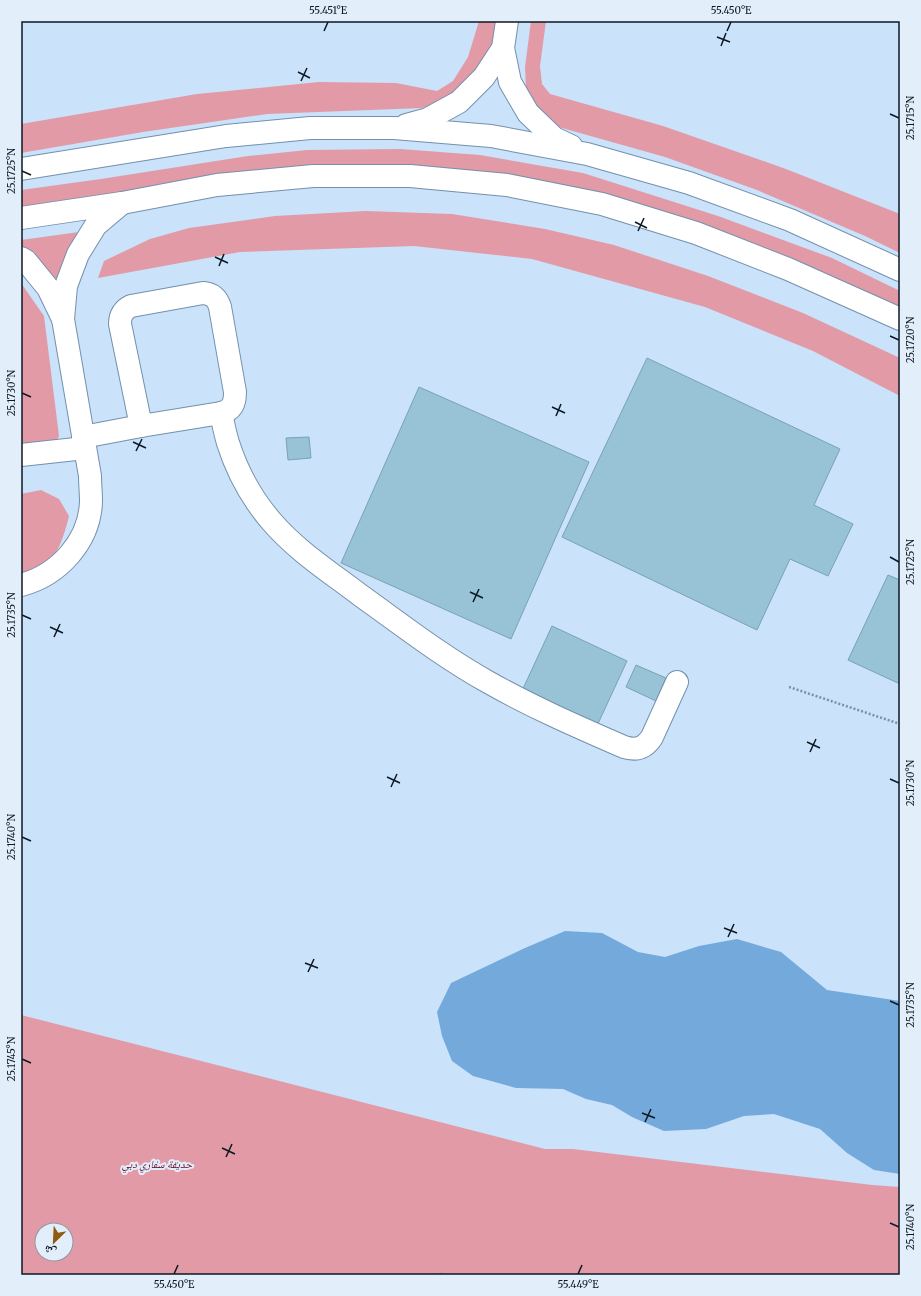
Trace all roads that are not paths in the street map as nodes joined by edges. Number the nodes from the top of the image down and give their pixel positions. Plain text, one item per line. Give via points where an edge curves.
1 (507, 21) edge
2 (503, 48) junction
3 (394, 128) junction
4 (587, 154) junction
5 (21, 169) edge
6 (122, 202) junction
7 (21, 218) edge
8 (21, 258) edge
9 (900, 270) edge
10 (63, 319) junction
11 (900, 319) edge
12 (221, 414) junction
13 (141, 426) junction
14 (84, 442) junction
15 (21, 455) edge
16 (21, 584) edge
17 (677, 682) dead end

1 - 2 street
2 - 3 street via 484,77 459,102 428,119
2 - 4 street via 510,82 528,114 554,138
3 - 4 street via 491,136
3 - 5 street via 310,128 226,136
4 - 9 street via 689,183 790,220
6 - 7 street
6 - 10 street via 96,226 78,254 66,286
6 - 11 street via 217,185 313,176 410,176 507,185 602,204 696,233 788,269
8 - 10 street via 48,288
10 - 14 street
12 - 13 street
12 - 13 street via 233,406 235,392 220,307 214,297 203,293 131,306 122,313 120,324
12 - 17 street via 228,443 239,471 271,522 292,544 412,633 487,682 554,716 632,750 648,744
13 - 14 street
14 - 15 street
14 - 16 street via 90,476 91,502 86,527 74,549 57,568 35,581

